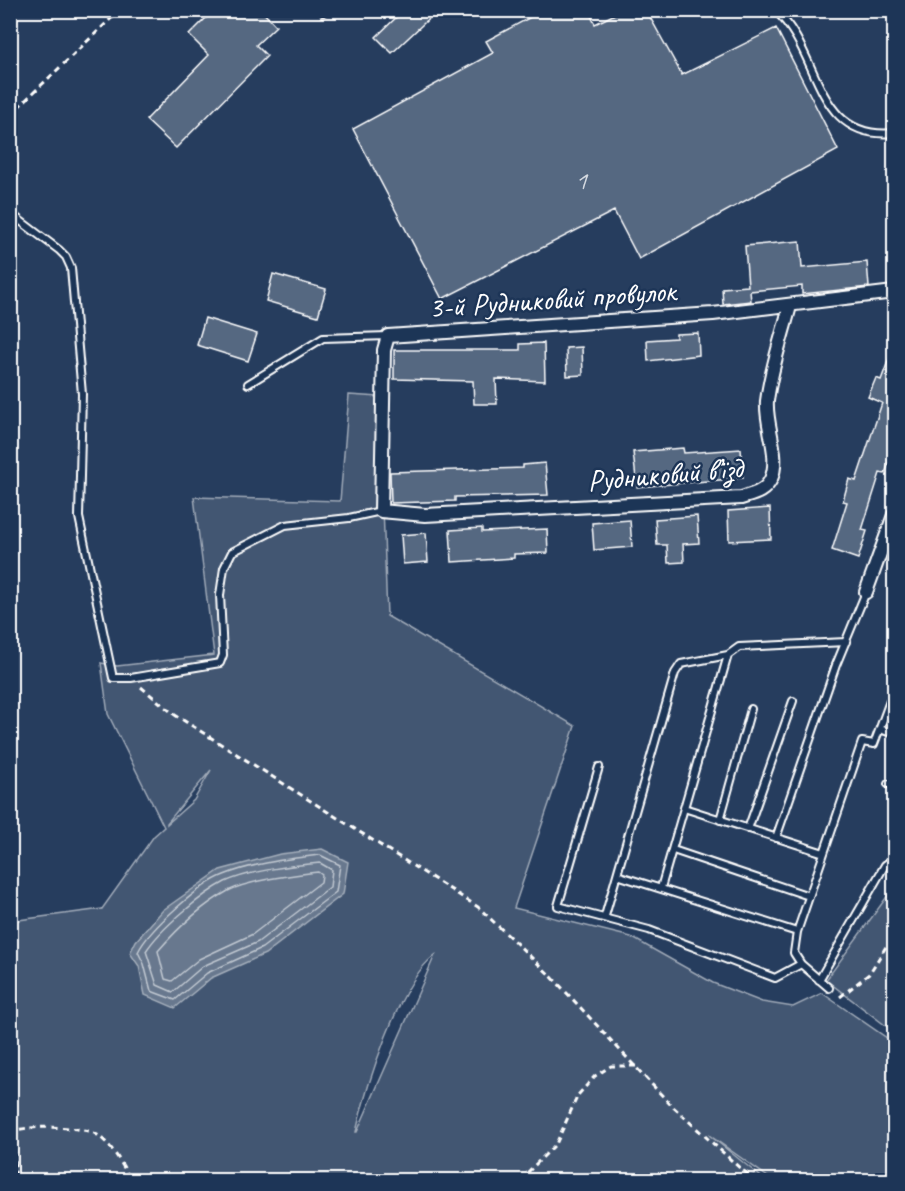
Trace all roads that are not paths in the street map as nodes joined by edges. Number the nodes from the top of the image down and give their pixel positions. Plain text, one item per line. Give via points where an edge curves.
1 (775, 10) edge
2 (894, 133) edge
3 (10, 213) edge
4 (894, 292) edge
5 (790, 306) junction
6 (388, 336) junction
7 (248, 384) dead end
8 (381, 511) junction
9 (894, 515) edge
10 (866, 592) joint
11 (846, 642) junction
12 (728, 655) junction
13 (894, 690) edge
14 (793, 701) dead end
15 (751, 709) dead end
16 (880, 729) junction
17 (894, 734) edge
18 (599, 768) dead end
19 (684, 808) junction
20 (720, 820) junction
21 (748, 829) junction
22 (776, 838) junction
23 (673, 850) junction
24 (824, 853) junction
25 (894, 858) edge
26 (617, 875) junction
27 (661, 888) junction
28 (809, 896) junction
29 (605, 916) junction
30 (797, 932) junction
31 (801, 964) junction
32 (819, 980) junction
33 (829, 988) dead end

1 - 2 lane via 789,23 836,116 874,135
3 - 8 lane via 57,248 71,268 82,394 79,517 113,678 220,663 220,594 224,568 232,552 285,525
4 - 5 street, 3-й Рудниковий провулок
5 - 6 street, 3-й Рудниковий провулок
5 - 8 street, Рудниковий в’їзд via 767,403 772,476 766,488 756,494 741,498 436,515
6 - 7 lane via 323,338
6 - 8 street, 3-й Рудниковий провулок via 384,350
9 - 10 street
10 - 11 lane
11 - 12 lane via 739,647
11 - 22 lane
12 - 19 lane
12 - 26 lane via 681,664 675,673
13 - 16 lane
14 - 21 lane
15 - 20 lane
16 - 17 lane
16 - 24 lane via 874,744 862,742
18 - 29 lane via 558,906
19 - 20 lane
19 - 23 lane
20 - 21 lane
21 - 22 lane
22 - 24 lane
23 - 27 lane
23 - 28 lane
24 - 28 lane
25 - 32 lane via 885,865
26 - 27 lane
26 - 29 lane
27 - 30 lane
28 - 30 lane
29 - 31 lane via 775,978
30 - 31 lane via 794,953
31 - 32 lane
32 - 33 lane

